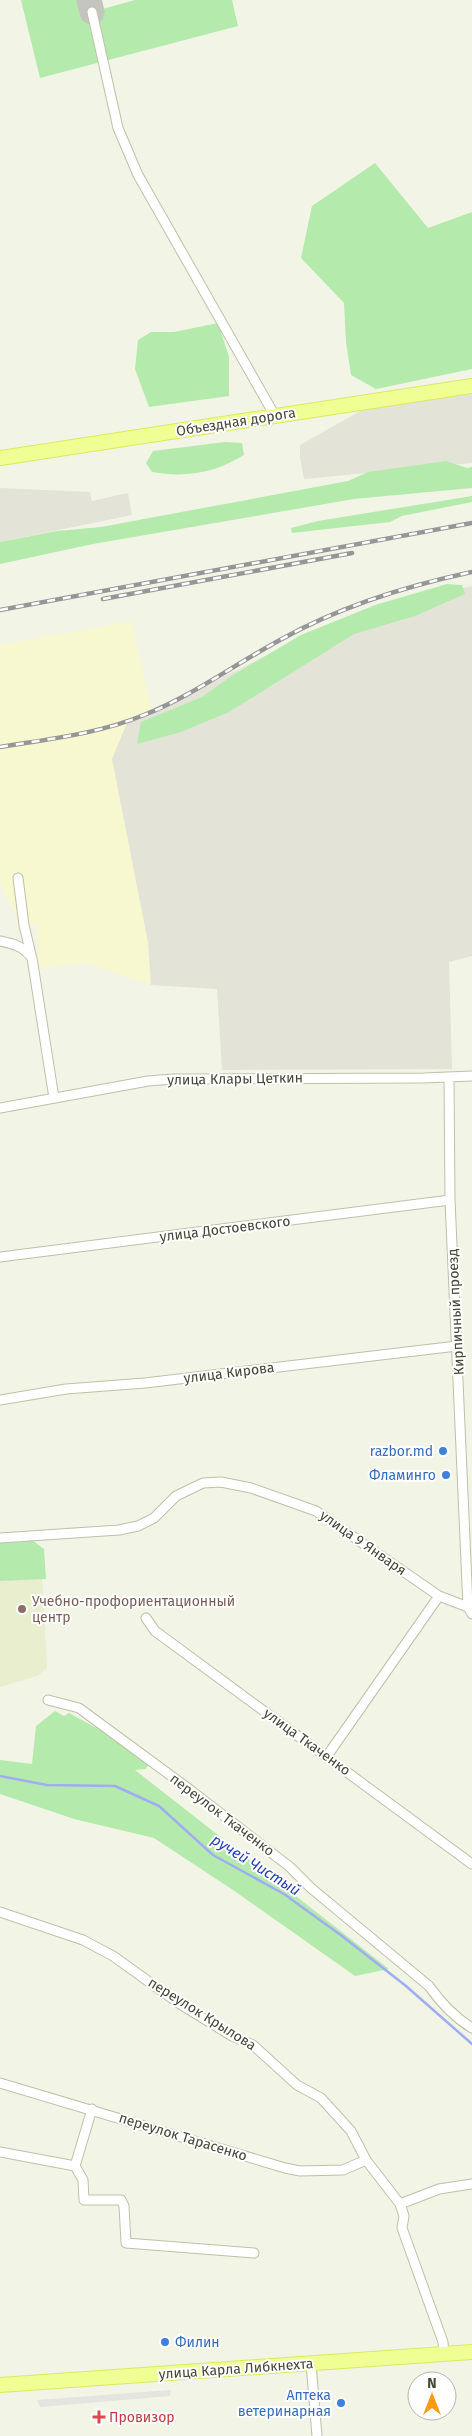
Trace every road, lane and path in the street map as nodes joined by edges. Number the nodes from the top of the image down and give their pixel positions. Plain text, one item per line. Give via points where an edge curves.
1 (92, 12) dead end
2 (472, 386) edge
3 (275, 416) junction
4 (0, 458) edge
5 (18, 878) dead end
6 (0, 941) edge
7 (32, 958) junction
8 (472, 1076) edge
9 (449, 1077) junction
10 (54, 1098) junction
11 (0, 1108) edge
12 (450, 1200) junction
13 (0, 1257) edge
14 (457, 1346) junction
15 (0, 1400) edge
16 (0, 1538) edge
17 (438, 1596) junction
18 (470, 1611) edge
19 (146, 1618) dead end
20 (48, 1700) dead end
21 (327, 1756) junction
22 (472, 1864) edge
23 (0, 1912) edge
24 (472, 2028) edge
25 (0, 2083) edge
26 (92, 2109) junction
27 (0, 2152) edge
28 (366, 2160) junction
29 (75, 2166) junction
30 (472, 2184) edge
31 (400, 2204) junction
32 (254, 2253) dead end
33 (472, 2352) edge
34 (444, 2354) junction
35 (311, 2363) junction
36 (0, 2385) edge
37 (317, 2436) edge

1 - 3 street via 118,128 138,175
2 - 3 main road, Объездная дорога
3 - 4 main road, Объездная дорога
5 - 7 street
6 - 7 street via 25,949
7 - 10 street
8 - 9 street, улица Клары Цеткин
9 - 10 street, улица Клары Цеткин via 148,1080
9 - 12 street, Кирпичный проезд
10 - 11 street, улица Клары Цеткин
12 - 13 street, улица Достоевского
12 - 14 street, Кирпичный проезд
14 - 15 street, улица Кирова via 66,1389
14 - 18 street, Кирпичный проезд
16 - 17 street, улица 9 Января via 138,1526 154,1518 187,1489 203,1483 221,1482 252,1488 316,1511
17 - 18 street, улица 9 Января
17 - 21 street
19 - 21 street, улица Ткаченко via 155,1631
20 - 24 street, переулок Ткаченко via 79,1708 204,1800 290,1867 429,1986 438,2000
21 - 22 street, улица Ткаченко
23 - 28 street, переулок Крылова via 83,1940 113,1956 180,2004 253,2045 297,2086 320,2098 351,2131
25 - 26 street, переулок Тарасенко
26 - 28 street, переулок Тарасенко via 300,2171 343,2170
26 - 29 street
27 - 29 street
28 - 31 street, переулок Крылова
29 - 32 street via 82,2180 84,2200 121,2200 126,2243
30 - 31 street via 439,2189
31 - 34 street via 404,2216 402,2228 443,2342
33 - 34 main road, улица Карла Либкнехта
34 - 35 main road, улица Карла Либкнехта
35 - 36 main road, улица Карла Либкнехта
35 - 37 street

